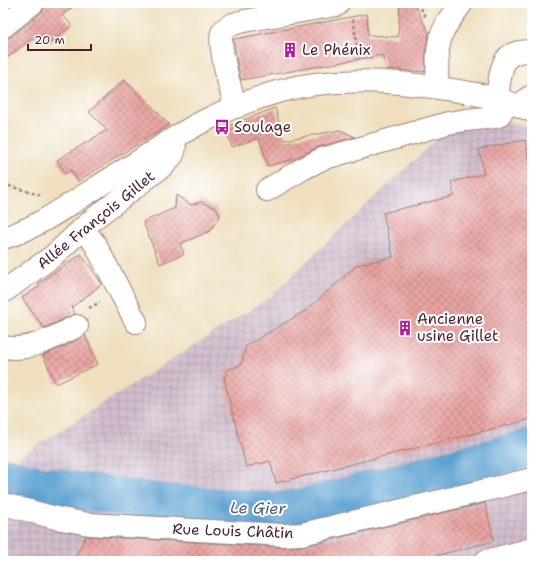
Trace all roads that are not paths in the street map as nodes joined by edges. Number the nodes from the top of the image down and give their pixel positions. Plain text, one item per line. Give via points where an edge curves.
1 (33, 3) edge
2 (462, 3) edge
3 (345, 11) road end
4 (3, 28) edge
5 (532, 51) edge
6 (438, 87) junction
7 (517, 103) edge
8 (236, 107) junction
9 (173, 139) junction
10 (267, 190) dead end
11 (82, 228) junction
12 (3, 238) edge
13 (3, 292) edge
14 (136, 322) dead end
15 (78, 326) road end
16 (3, 347) edge
17 (532, 479) edge
18 (3, 504) edge
19 (532, 550) edge
20 (486, 561) edge

1 - 4 main road
2 - 6 main road via 445,27 439,43
3 - 8 main road via 244,21 232,24 226,29 221,42
5 - 7 main road via 515,53 504,61 499,90
6 - 7 main road
6 - 8 main road via 411,83 315,84 272,94
7 - 10 main road via 496,117 448,123 335,154 304,168
8 - 9 main road
9 - 11 main road, Allée François Gillet via 175,152 172,157
9 - 12 main road via 60,211 30,228
11 - 13 main road, Allée François Gillet via 53,256
11 - 14 main road via 95,244
15 - 16 main road via 38,344 21,348
17 - 18 main road, Rue Louis Châtin via 302,534 283,535 89,524
19 - 20 main road

